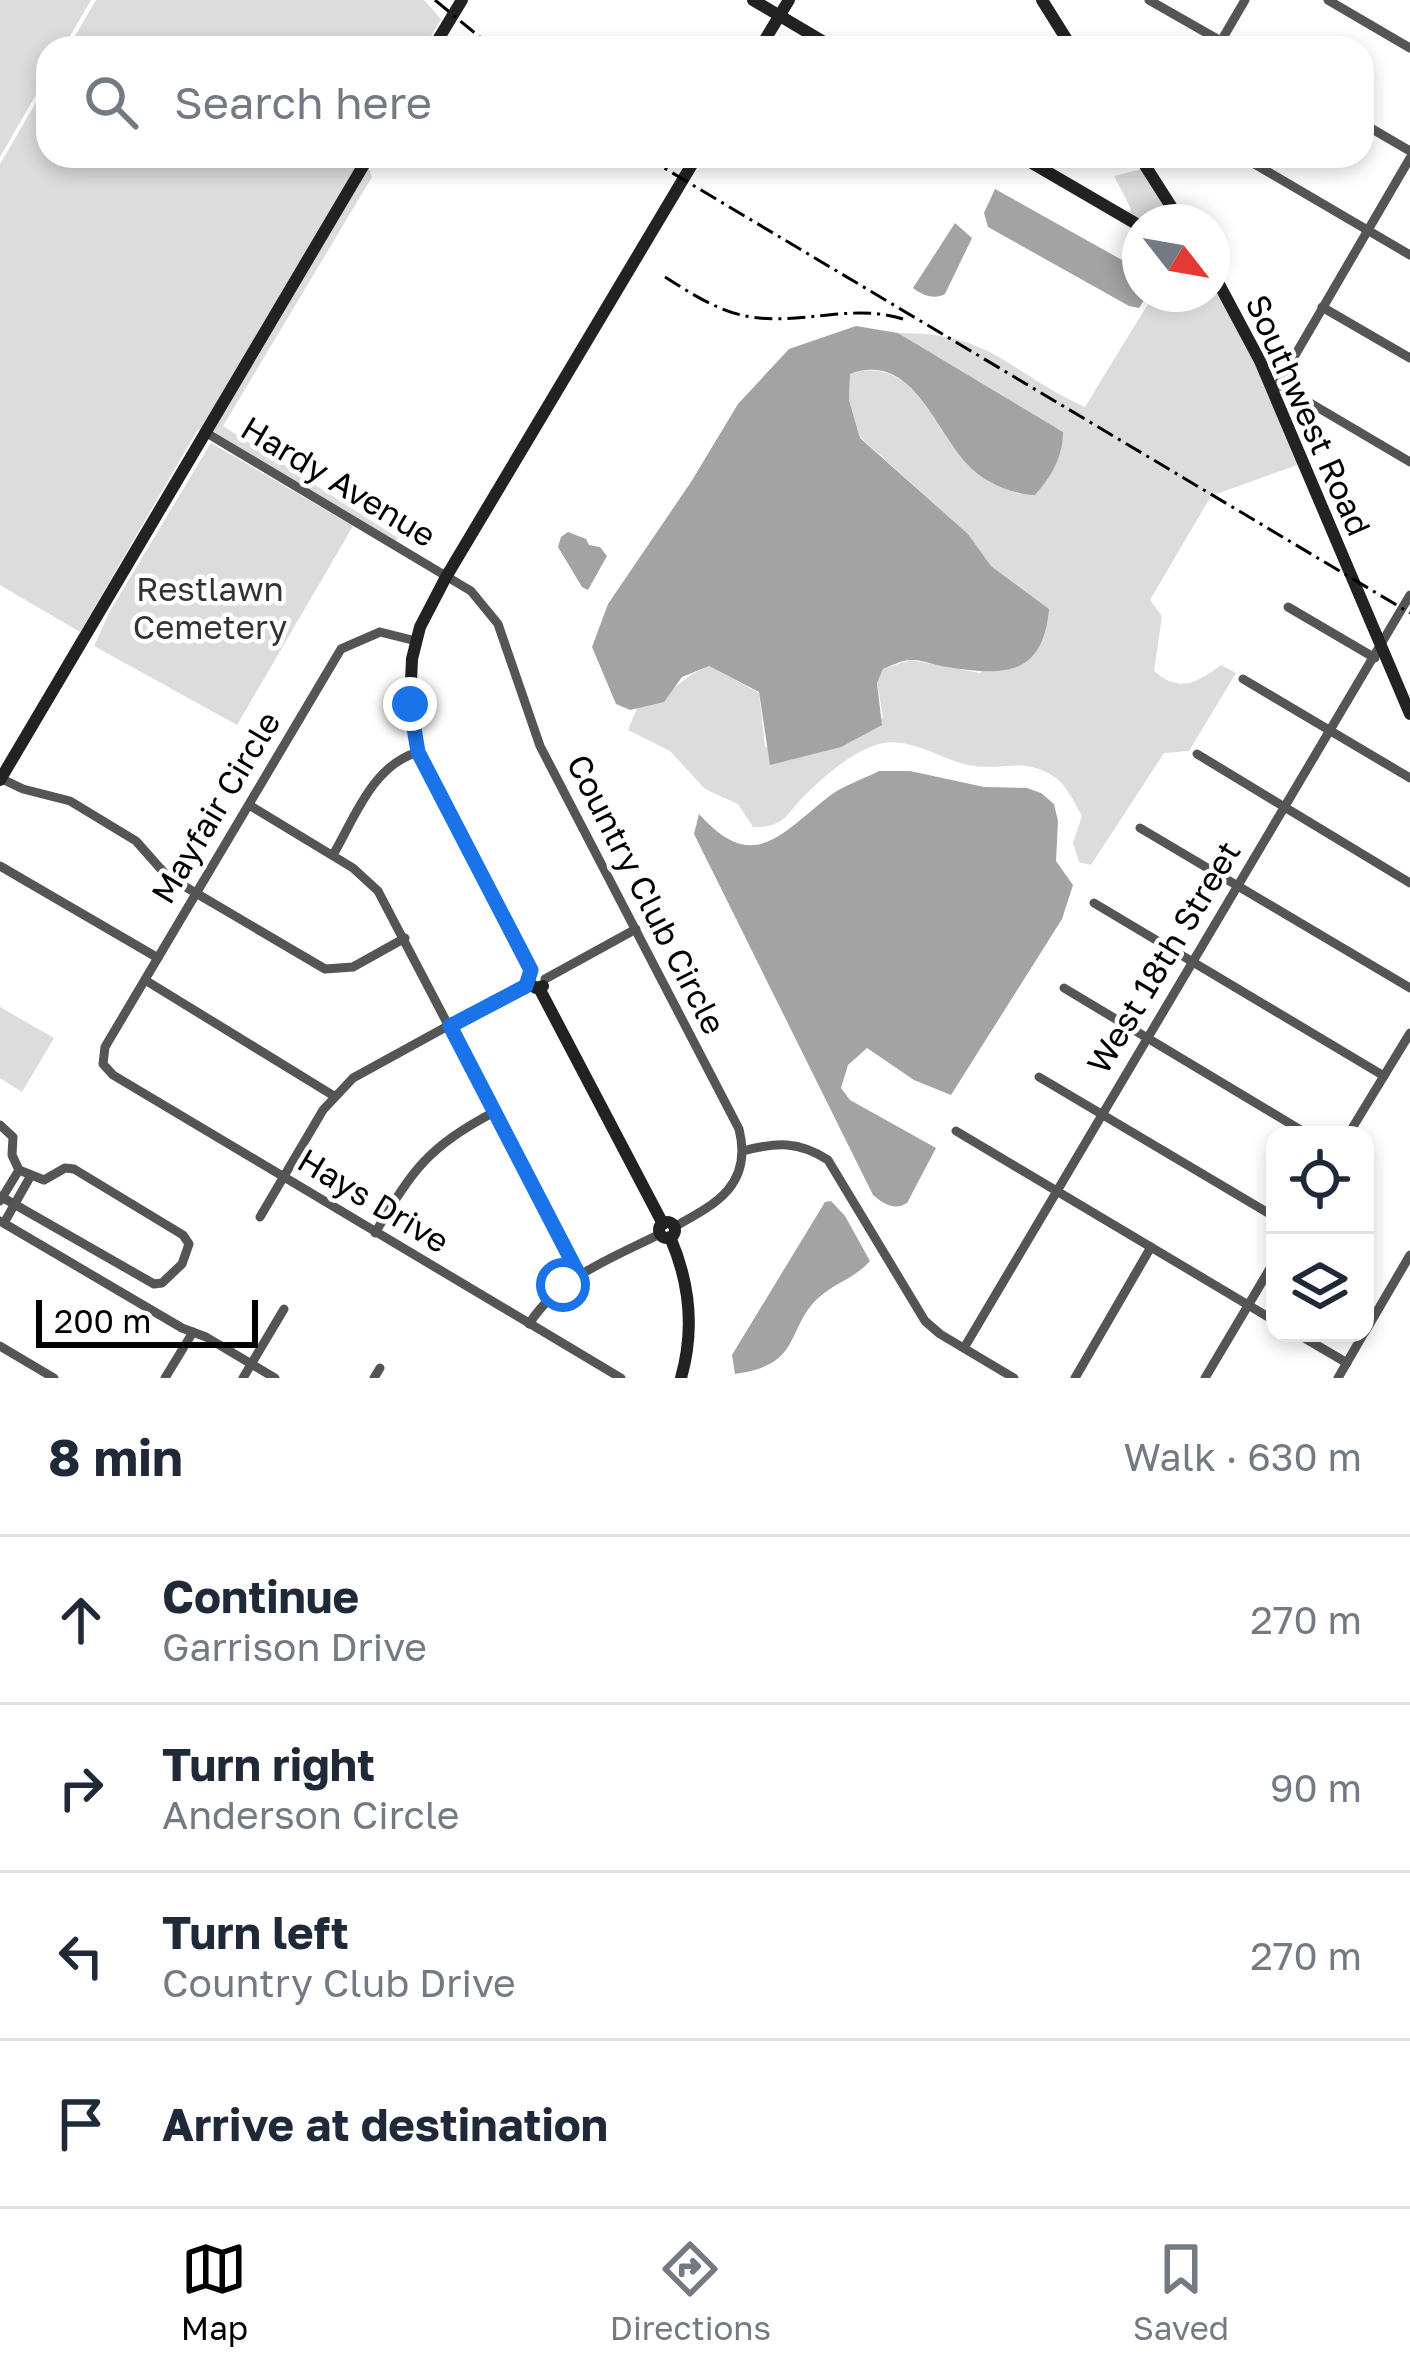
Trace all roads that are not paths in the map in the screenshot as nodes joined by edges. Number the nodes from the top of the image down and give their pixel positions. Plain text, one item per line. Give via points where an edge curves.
1 (462, 0) edge
2 (753, 0) edge
3 (789, 0) edge
4 (1042, 0) edge
5 (1150, 0) edge
6 (1245, 0) edge
7 (1328, 0) edge
8 (779, 16) junction
9 (441, 36) edge
10 (767, 36) edge
11 (813, 36) edge
12 (1064, 36) edge
13 (1206, 36) edge
14 (1224, 36) edge
15 (1410, 47) edge
16 (1374, 131) edge
17 (1410, 154) edge
18 (362, 168) edge
19 (690, 168) edge
20 (1040, 168) edge
21 (1151, 168) edge
22 (1261, 168) edge
23 (1171, 204) edge
24 (1122, 216) edge
25 (1367, 230) junction
26 (1410, 255) edge
27 (1230, 302) edge
28 (1322, 307) junction
29 (1410, 358) edge
30 (1275, 388) junction
31 (205, 432) junction
32 (1410, 462) edge
33 (446, 577) junction
34 (1410, 595) edge
35 (1288, 607) dead end
36 (416, 641) junction
37 (1378, 652) junction
38 (1243, 680) dead end
39 (1410, 714) edge
40 (1330, 731) junction
41 (418, 752) junction
42 (1197, 754) dead end
43 (0, 778) edge
44 (1410, 778) edge
45 (249, 806) junction
46 (1284, 808) junction
47 (1140, 828) dead end
48 (333, 855) junction
49 (0, 866) edge
50 (1410, 883) edge
51 (1238, 886) junction
52 (196, 893) junction
53 (1094, 903) dead end
54 (636, 929) junction
55 (405, 938) junction
56 (158, 958) junction
57 (1193, 962) junction
58 (145, 980) junction
59 (537, 980) junction
60 (1064, 988) dead end
61 (1410, 988) edge
62 (450, 1026) junction
63 (1410, 1033) edge
64 (1147, 1038) junction
65 (103, 1064) joint
66 (1384, 1076) junction
67 (1039, 1077) dead end
68 (334, 1096) junction
69 (494, 1112) junction
70 (1100, 1114) junction
71 (0, 1124) edge
72 (1295, 1126) edge
73 (1353, 1126) edge
74 (956, 1131) dead end
75 (742, 1150) junction
76 (19, 1170) junction
77 (30, 1177) junction
78 (283, 1177) junction
79 (1055, 1190) junction
80 (1, 1198) edge
81 (14, 1204) junction
82 (1266, 1212) edge
83 (260, 1217) dead end
84 (2, 1222) edge
85 (667, 1230) junction
86 (375, 1233) junction
87 (1151, 1247) junction
88 (1410, 1255) edge
89 (579, 1275) junction
90 (1266, 1275) edge
91 (1248, 1305) junction
92 (284, 1310) dead end
93 (1266, 1316) edge
94 (1374, 1317) edge
95 (529, 1324) junction
96 (193, 1332) junction
97 (1311, 1342) edge
98 (1359, 1342) edge
99 (0, 1346) edge
100 (964, 1348) junction
101 (1347, 1363) junction
102 (251, 1364) junction
103 (54, 1378) edge
104 (165, 1378) edge
105 (243, 1378) edge
106 (275, 1378) edge
107 (621, 1378) edge
108 (681, 1378) edge
109 (1014, 1378) edge
110 (1075, 1378) edge
111 (1205, 1378) edge
112 (1338, 1378) edge

1 - 9 street
2 - 8 street
3 - 8 street
4 - 12 street
5 - 13 street
6 - 14 street
7 - 15 street
8 - 10 street
8 - 11 street
16 - 17 street
17 - 25 street
18 - 31 street
19 - 33 street
20 - 24 street
21 - 23 street
22 - 25 street
25 - 26 street
25 - 28 street
27 - 30 street, Southwest Road
28 - 29 street
28 - 30 street
30 - 32 street
30 - 37 street, Southwest Road
31 - 33 street, Hardy Avenue
31 - 43 street
33 - 36 street
33 - 54 street, Country Club Circle via 471,591 498,624 540,746
34 - 37 street, West 18th Street
35 - 37 street
36 - 41 street via 410,692
36 - 45 street, Mayfair Circle via 380,632 341,649
37 - 39 street, Southwest Road
37 - 40 street, West 18th Street
38 - 40 street
40 - 44 street
40 - 46 street, West 18th Street
41 - 48 street via 380,775
41 - 59 street
42 - 46 street
43 - 52 street via 70,801 136,841 167,876
45 - 48 street
45 - 52 street, Mayfair Circle
46 - 50 street
46 - 51 street, West 18th Street
47 - 51 street
48 - 55 street via 378,891
49 - 56 street
51 - 57 street, West 18th Street
51 - 61 street
52 - 55 street via 325,969 352,967
52 - 56 street, Mayfair Circle
53 - 57 street
54 - 59 street
54 - 75 street, Country Club Circle via 739,1129
55 - 62 street
56 - 58 street, Mayfair Circle
57 - 64 street, West 18th Street
57 - 66 street
58 - 65 street, Mayfair Circle
58 - 68 street
59 - 62 street
59 - 85 street
60 - 64 street
62 - 68 street
62 - 69 street
63 - 66 street
64 - 70 street, West 18th Street
64 - 72 street
65 - 78 street, Hays Drive
66 - 73 street
67 - 70 street
68 - 78 street
69 - 86 street via 430,1151
69 - 89 street
70 - 79 street, West 18th Street
70 - 82 street
71 - 76 street via 11,1132
74 - 79 street
75 - 85 street via 738,1173 717,1204
75 - 100 street via 790,1143 827,1160 925,1321
76 - 77 street
76 - 80 street
77 - 81 street
77 - 81 street via 74,1169 188,1238 188,1253 162,1283 142,1280
78 - 83 street
78 - 86 street, Hays Drive
79 - 87 street
79 - 100 street, West 18th Street
80 - 81 street
81 - 84 street
84 - 96 street
85 - 89 street
85 - 108 street via 689,1303
86 - 95 street, Hays Drive
87 - 91 street
87 - 110 street
88 - 94 street
89 - 95 street via 552,1293
90 - 91 street
91 - 93 street
91 - 111 street
92 - 102 street
95 - 107 street, Hays Drive
96 - 102 street
96 - 104 street
97 - 101 street
98 - 101 street
99 - 103 street
100 - 109 street
101 - 112 street
102 - 105 street
102 - 106 street

